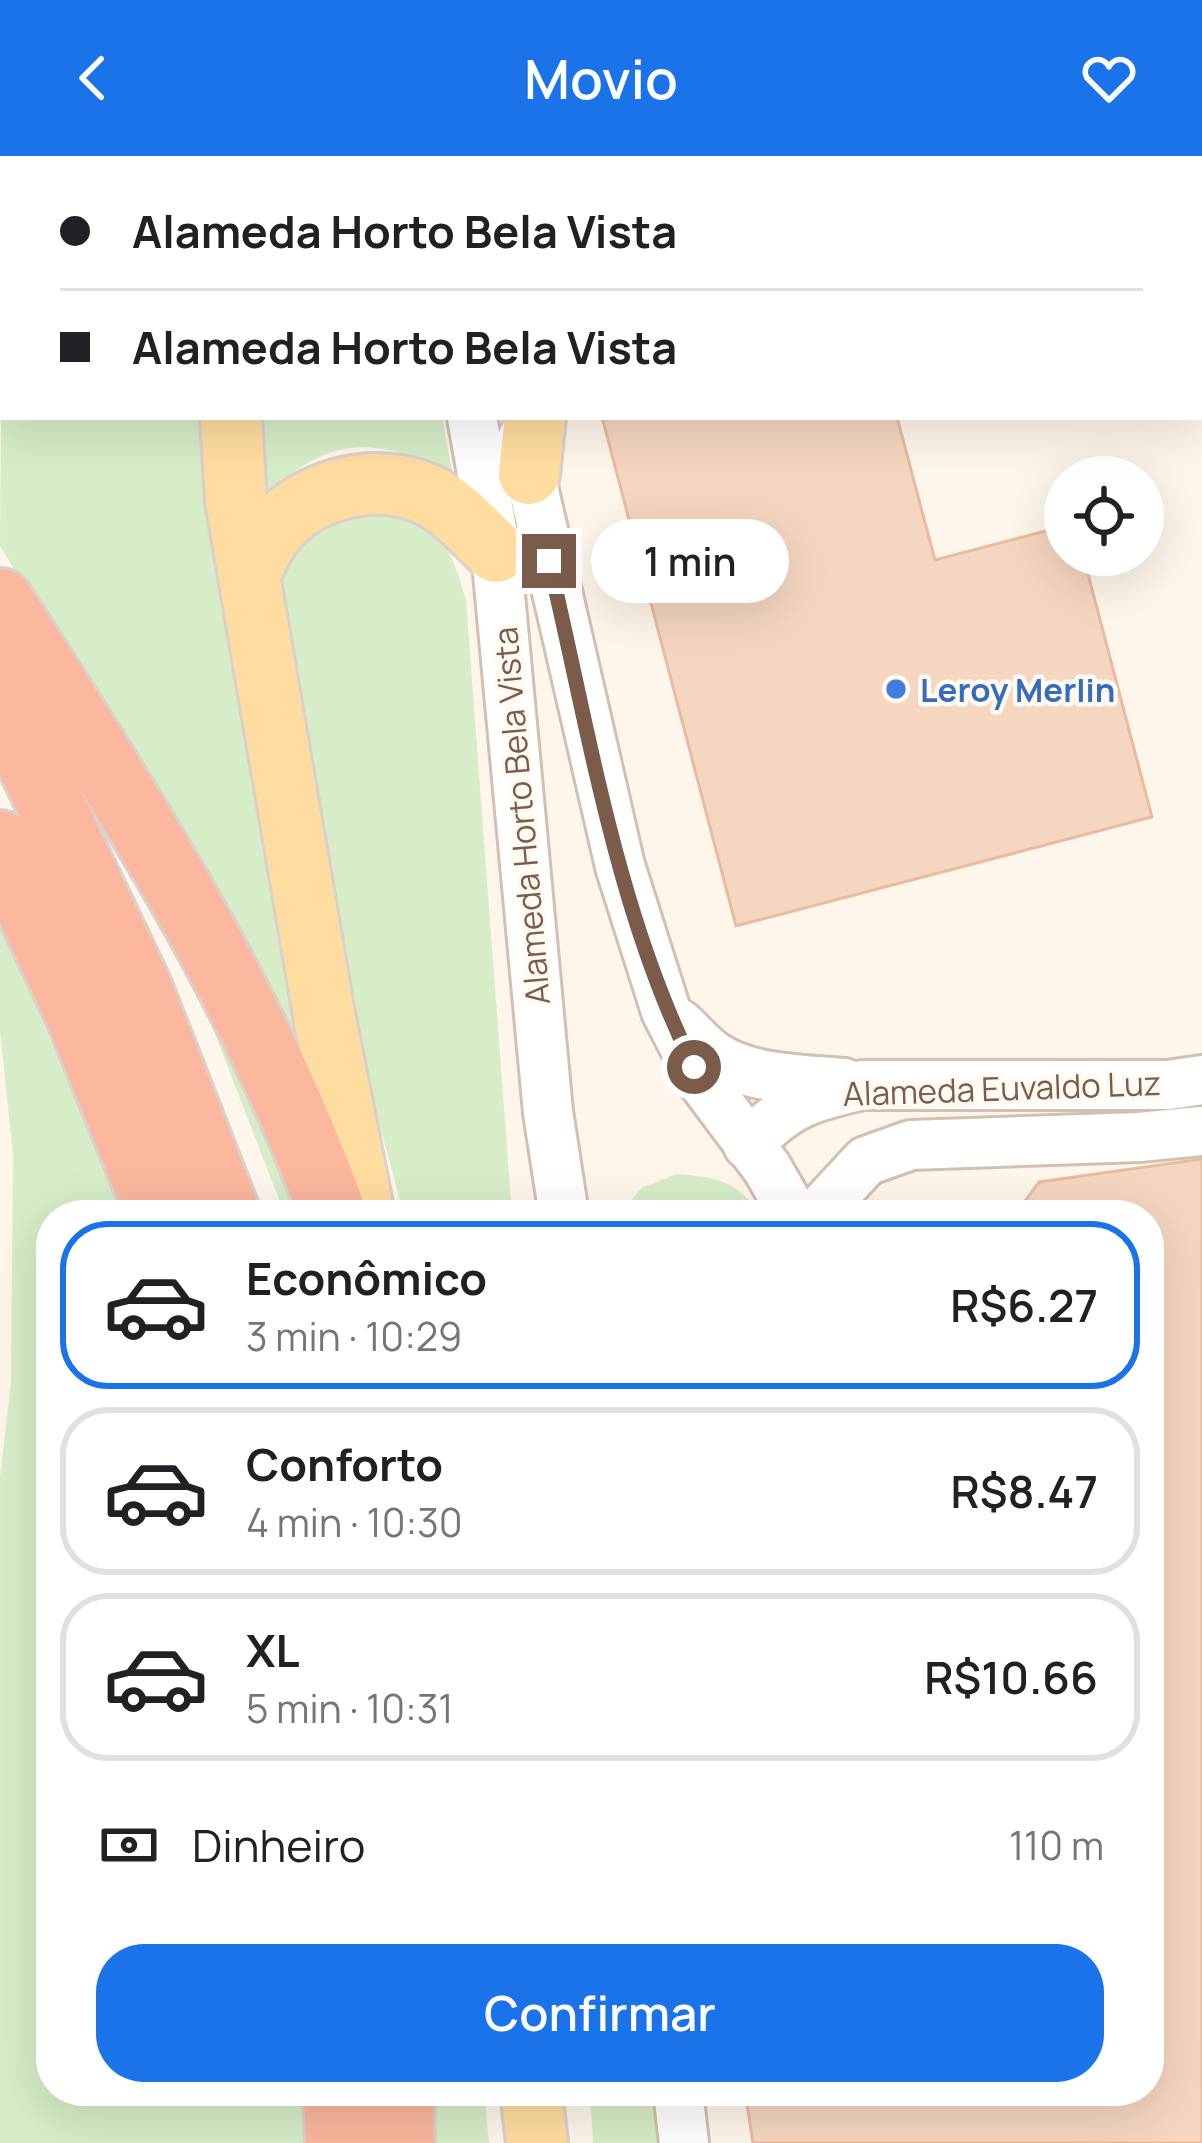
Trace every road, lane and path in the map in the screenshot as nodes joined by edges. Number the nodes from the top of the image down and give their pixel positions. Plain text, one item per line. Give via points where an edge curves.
1 (231, 420) edge
2 (473, 420) edge
3 (527, 436) edge
4 (496, 552) junction
5 (249, 575) junction
6 (0, 602) edge
7 (0, 698) edge
8 (0, 844) edge
9 (666, 1011) junction
10 (1202, 1080) edge
11 (863, 1085) junction
12 (1202, 1131) edge
13 (748, 1145) junction
14 (154, 1200) edge
15 (221, 1200) edge
16 (327, 1200) edge
17 (361, 1200) edge
18 (562, 1200) edge
19 (784, 1200) edge
20 (830, 1200) edge
21 (338, 2106) edge
22 (400, 2106) edge
23 (533, 2106) edge
24 (680, 2106) edge
25 (339, 2143) edge
26 (401, 2143) edge
27 (537, 2143) edge
28 (684, 2143) edge

1 - 5 main road
2 - 4 street, Alameda Horto Bela Vista
3 - 9 street, Alameda Horto Bela Vista via 620,866
4 - 5 main road via 427,494 390,483 349,486 296,510
4 - 18 street, Alameda Horto Bela Vista
5 - 17 main road
6 - 16 highway via 198,917
7 - 15 highway via 139,990
8 - 14 highway
9 - 11 street via 736,1066
9 - 13 street, Alameda Horto Bela Vista via 701,1081
10 - 11 street, Alameda Euvaldo Luz
11 - 13 street, Alameda Euvaldo Luz via 775,1116
12 - 20 street, Alameda Euvaldo Luz via 911,1145 866,1161
13 - 19 street, Alameda Horto Bela Vista
21 - 25 highway
22 - 26 highway
23 - 27 main road
24 - 28 street

